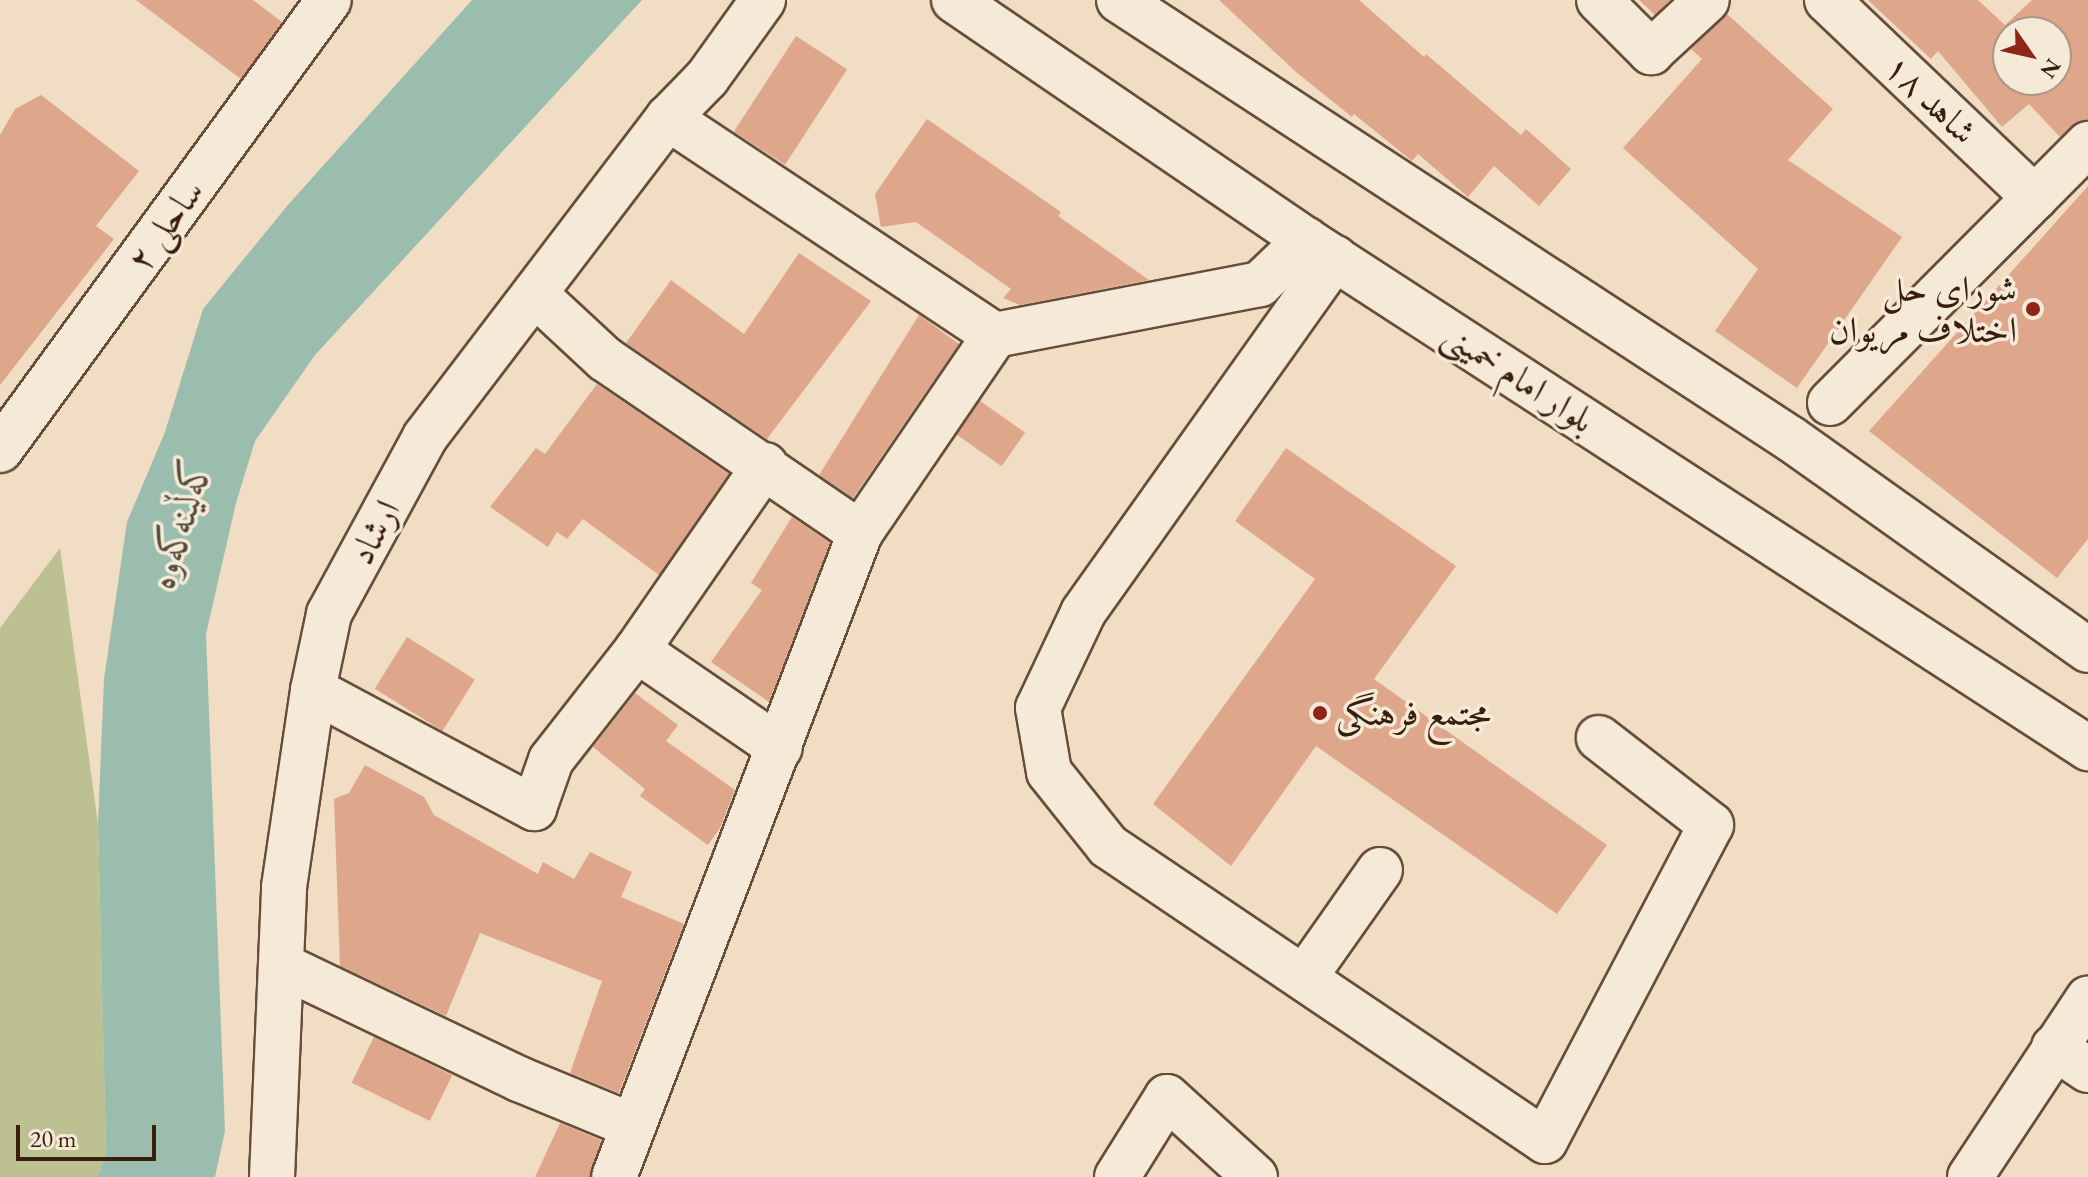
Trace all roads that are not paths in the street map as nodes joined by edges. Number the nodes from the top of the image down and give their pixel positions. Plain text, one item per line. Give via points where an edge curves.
1 (329, 0) edge
2 (763, 0) edge
3 (954, 0) edge
4 (1599, 0) edge
5 (1707, 0) edge
6 (1827, 0) edge
7 (1121, 1) edge
8 (668, 118) junction
9 (2088, 144) edge
10 (2035, 198) junction
11 (1320, 249) junction
12 (535, 294) junction
13 (995, 335) junction
14 (1830, 403) dead end
15 (0, 450) edge
16 (765, 465) junction
17 (860, 533) junction
18 (637, 650) junction
19 (2088, 650) edge
20 (313, 690) junction
21 (1599, 738) dead end
22 (780, 748) junction
23 (2088, 748) edge
24 (1380, 870) dead end
25 (283, 966) junction
26 (1304, 978) junction
27 (2088, 999) edge
28 (2071, 1059) edge
29 (633, 1126) junction
30 (272, 1177) edge
31 (614, 1177) edge
32 (1117, 1177) edge
33 (1255, 1177) edge
34 (1970, 1177) edge

1 - 15 street, ساحلی ۲
2 - 8 street, ارشاد via 707,78
3 - 11 street, بلوار امام خمینی
4 - 5 street via 1651,52
6 - 10 street, شاهد ۱۸
7 - 19 street via 1791,439
8 - 12 street, ارشاد
8 - 13 street
9 - 10 street
10 - 14 street
11 - 13 street via 1260,284
11 - 23 street, بلوار امام خمینی
11 - 26 street via 1083,613 1038,708 1049,772 1108,846
12 - 16 street via 605,359
12 - 20 street, ارشاد via 425,437 329,614
13 - 17 street
16 - 17 street
16 - 18 street
17 - 22 street
18 - 20 street via 551,760 534,808
18 - 22 street
20 - 25 street, ارشاد via 284,887
21 - 26 street via 1711,825 1545,1141
22 - 29 street
24 - 26 street
25 - 29 street via 519,1079
25 - 30 street, ارشاد
27 - 28 street
28 - 34 street
29 - 31 street
32 - 33 street via 1167,1097

